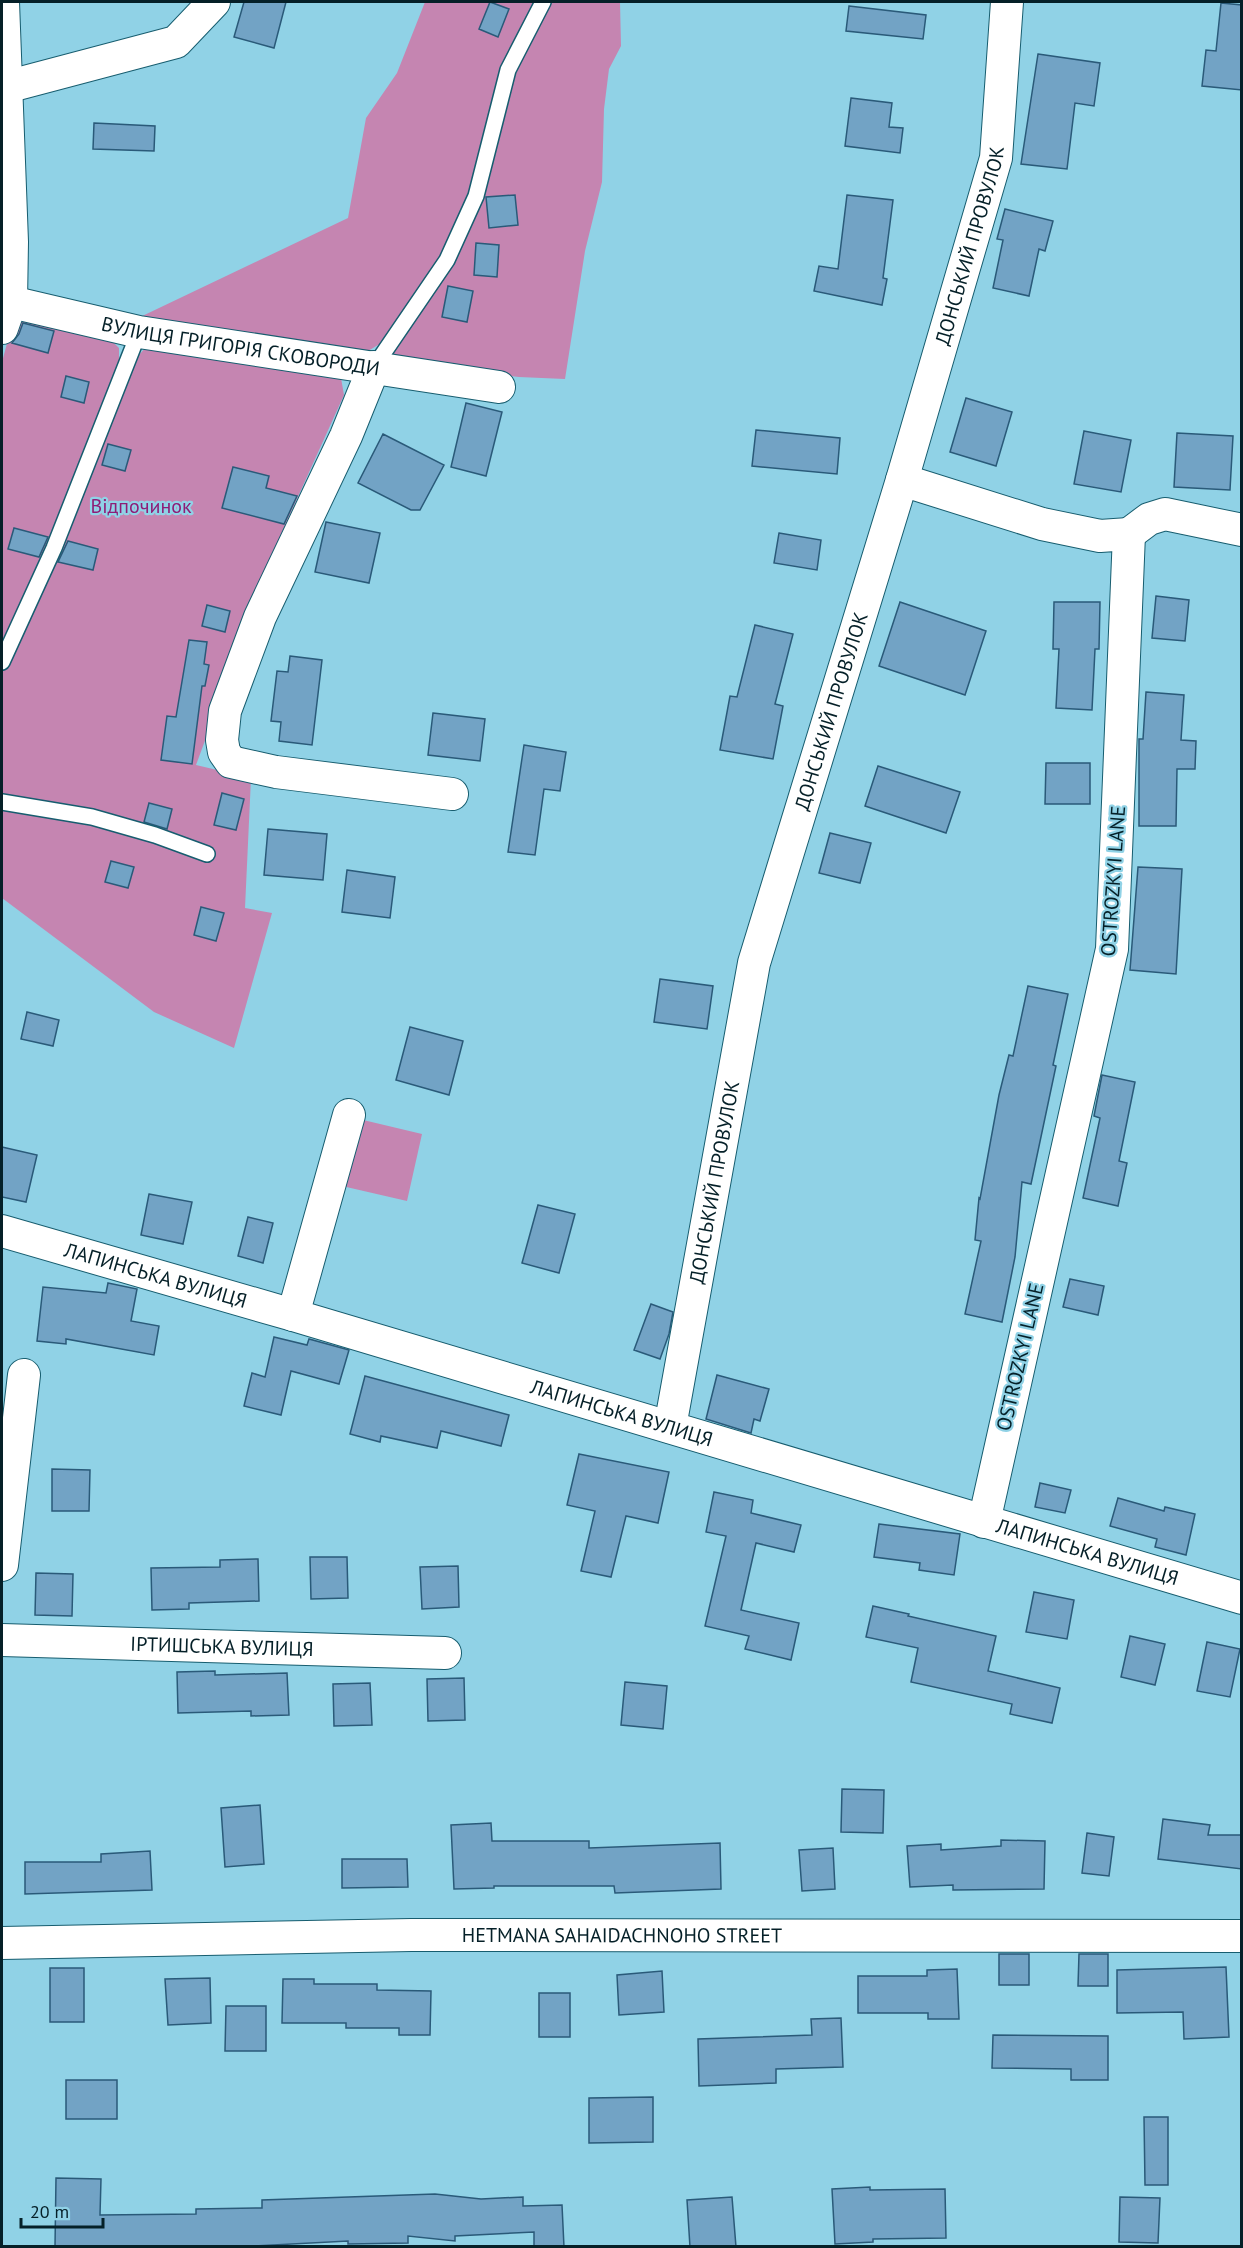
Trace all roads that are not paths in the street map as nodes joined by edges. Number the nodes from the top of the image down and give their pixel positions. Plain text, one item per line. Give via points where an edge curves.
1 (3, 2) edge
2 (214, 2) edge
3 (543, 2) edge
4 (1007, 2) edge
5 (6, 87) junction
6 (6, 315) edge
7 (139, 332) junction
8 (374, 367) junction
9 (499, 387) dead end
10 (902, 480) junction
11 (1242, 530) edge
12 (1129, 534) junction
13 (2, 662) edge
14 (452, 794) dead end
15 (2, 802) edge
16 (207, 854) dead end
17 (349, 1115) dead end
18 (2, 1231) edge
19 (293, 1315) junction
20 (24, 1375) dead end
21 (670, 1427) junction
22 (984, 1522) junction
23 (2, 1565) edge
24 (1242, 1598) edge
25 (2, 1640) edge
26 (445, 1653) dead end
27 (1242, 1936) edge
28 (2, 1943) edge

1 - 5 street
2 - 5 street via 176,42
3 - 8 lane via 508,70 476,196 447,260
4 - 10 street, ДОНСЬКИЙ ПРОВУЛОК via 996,158
5 - 6 street via 12,242
6 - 7 street, ВУЛИЦЯ ГРИГОРІЯ СКОВОРОДИ
7 - 8 street, ВУЛИЦЯ ГРИГОРІЯ СКОВОРОДИ
7 - 13 lane via 54,548
8 - 9 street, ВУЛИЦЯ ГРИГОРІЯ СКОВОРОДИ
8 - 14 street via 260,617 225,711 224,752 231,762 276,772
10 - 12 street via 1042,524 1100,536
10 - 21 street, ДОНСЬКИЙ ПРОВУЛОК via 754,963
11 - 12 street via 1165,514 1149,519
12 - 22 street, OSTROZKYI LANE via 1112,950
15 - 16 lane via 92,817
17 - 19 street
18 - 19 street, ЛАПИНСЬКА ВУЛИЦЯ
19 - 21 street, ЛАПИНСЬКА ВУЛИЦЯ
20 - 23 street
21 - 22 street, ЛАПИНСЬКА ВУЛИЦЯ
22 - 24 street, ЛАПИНСЬКА ВУЛИЦЯ
25 - 26 street, ІРТИШСЬКА ВУЛИЦЯ
27 - 28 street, HETMANA SAHAIDACHNOHO STREET via 411,1935

